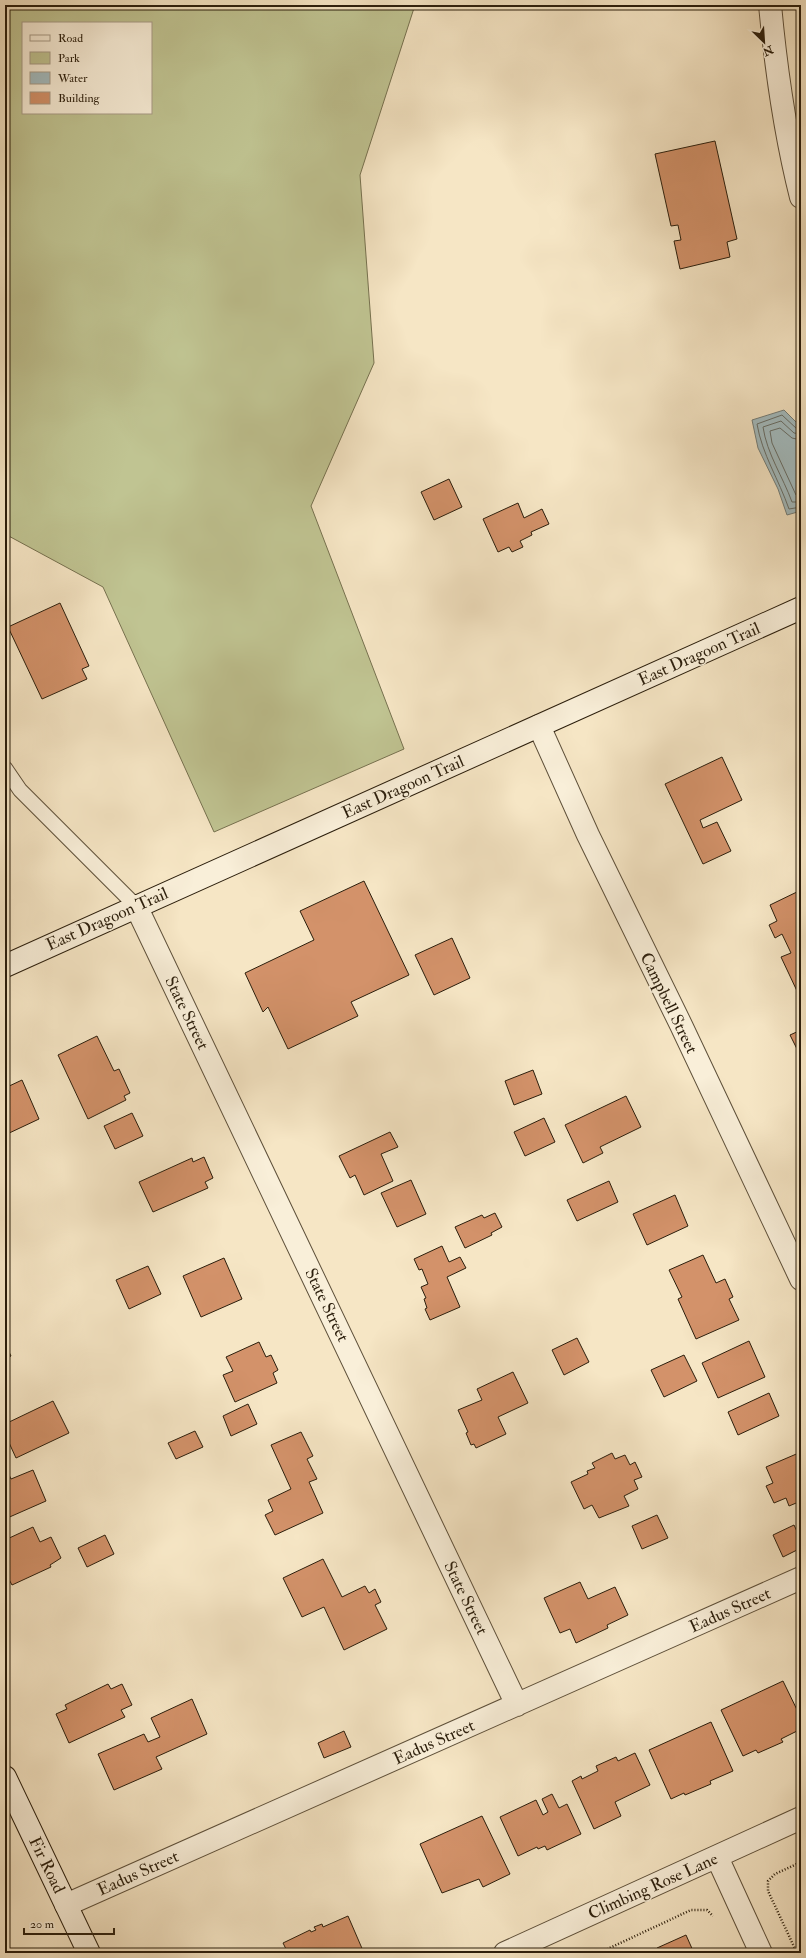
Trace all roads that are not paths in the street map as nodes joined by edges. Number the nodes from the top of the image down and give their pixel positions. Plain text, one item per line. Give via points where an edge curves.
1 (770, 5) edge
2 (801, 197) edge
3 (801, 608) edge
4 (539, 726) junction
5 (5, 768) edge
6 (136, 906) junction
7 (5, 966) edge
8 (801, 1279) edge
9 (801, 1578) edge
10 (517, 1704) junction
11 (5, 1776) edge
12 (801, 1818) edge
13 (717, 1857) junction
14 (66, 1905) junction
15 (89, 1953) edge
16 (505, 1953) edge
17 (761, 1953) edge

1 - 2 street via 784,113
3 - 4 street, East Dragoon Trail
4 - 6 street, East Dragoon Trail
4 - 8 street, Campbell Street via 595,849
5 - 6 lane via 20,790
6 - 7 street, East Dragoon Trail
6 - 10 street, State Street
9 - 10 street, Eadus Street
10 - 14 street, Eadus Street
11 - 14 street, Fir Road
12 - 13 street, Climbing Rose Lane
13 - 16 street, Climbing Rose Lane
13 - 17 street
14 - 15 street, Fir Road

